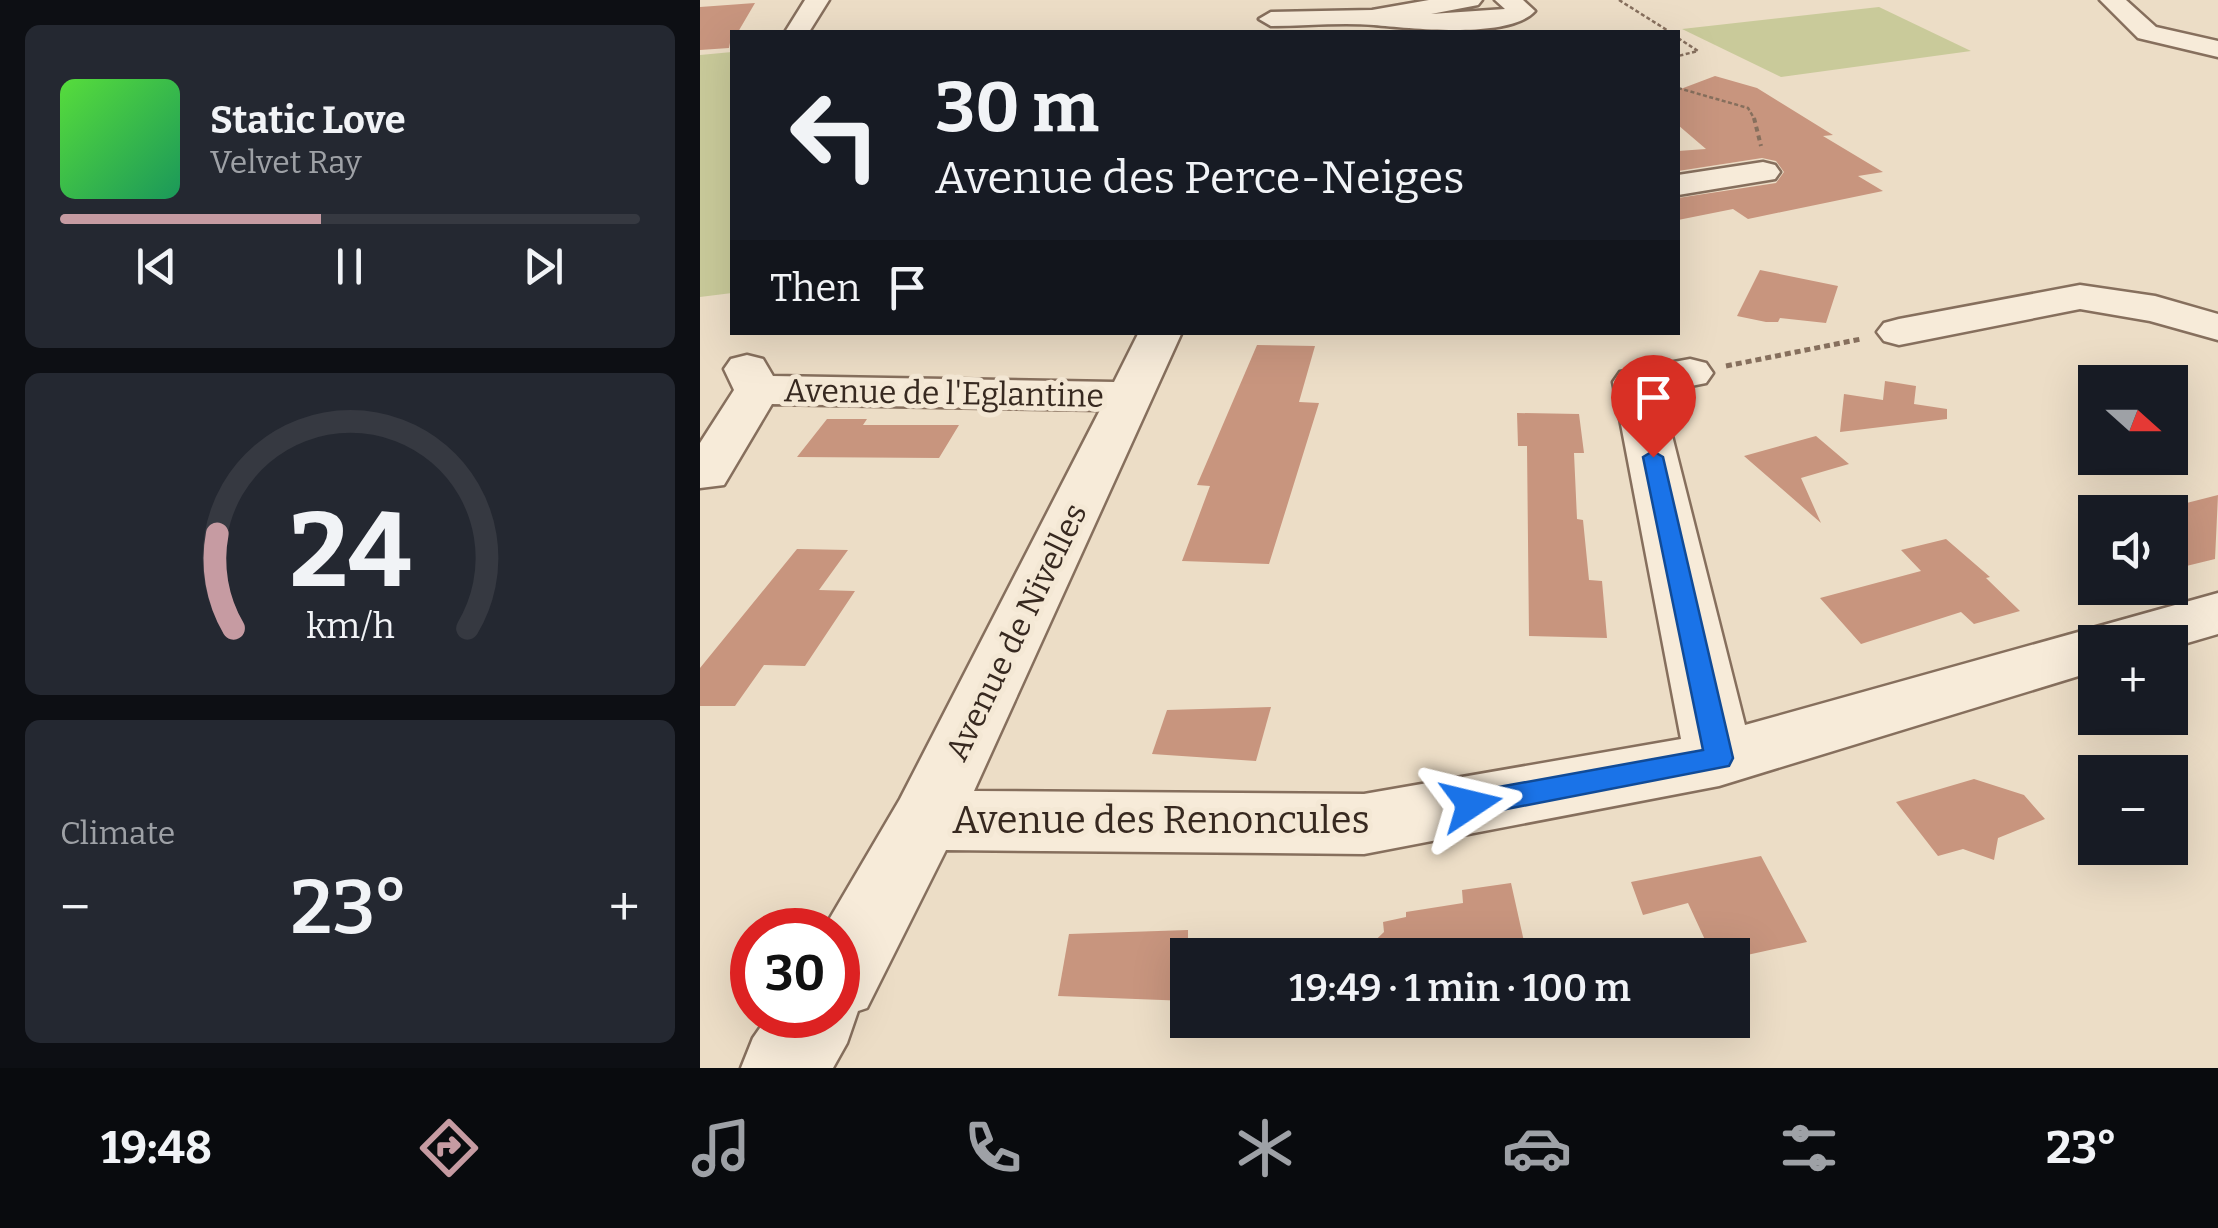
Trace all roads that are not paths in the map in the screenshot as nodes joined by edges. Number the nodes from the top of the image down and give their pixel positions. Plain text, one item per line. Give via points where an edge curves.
1 (816, 0) edge
2 (1470, 0) edge
3 (1507, 0) edge
4 (2112, 0) edge
5 (1271, 17) edge
6 (1388, 17) junction
7 (798, 30) edge
8 (2218, 49) edge
9 (1763, 172) road end
10 (1680, 184) edge
11 (2218, 327) edge
12 (1899, 332) road end
13 (1160, 335) edge
14 (1690, 373) road end
15 (1130, 396) junction
16 (706, 474) dead end
17 (2218, 613) edge
18 (2176, 625) edge
19 (2078, 654) edge
20 (1719, 758) junction
21 (925, 820) junction
22 (860, 940) edge
23 (803, 1038) edge
24 (784, 1068) edge

1 - 7 street
2 - 6 street
3 - 6 street via 1524,11
4 - 8 street via 2146,33
5 - 6 street
9 - 10 street
11 - 12 street via 2080,297
13 - 15 street, Avenue de Nivelles
14 - 20 street via 1636,382
15 - 16 street, Avenue de l'Eglantine via 752,379
15 - 21 street, Avenue de Nivelles
17 - 18 street
19 - 20 street, Avenue des Renoncules
20 - 21 street, Avenue des Renoncules via 1364,824
21 - 22 street, Avenue de Nivelles
23 - 24 street

